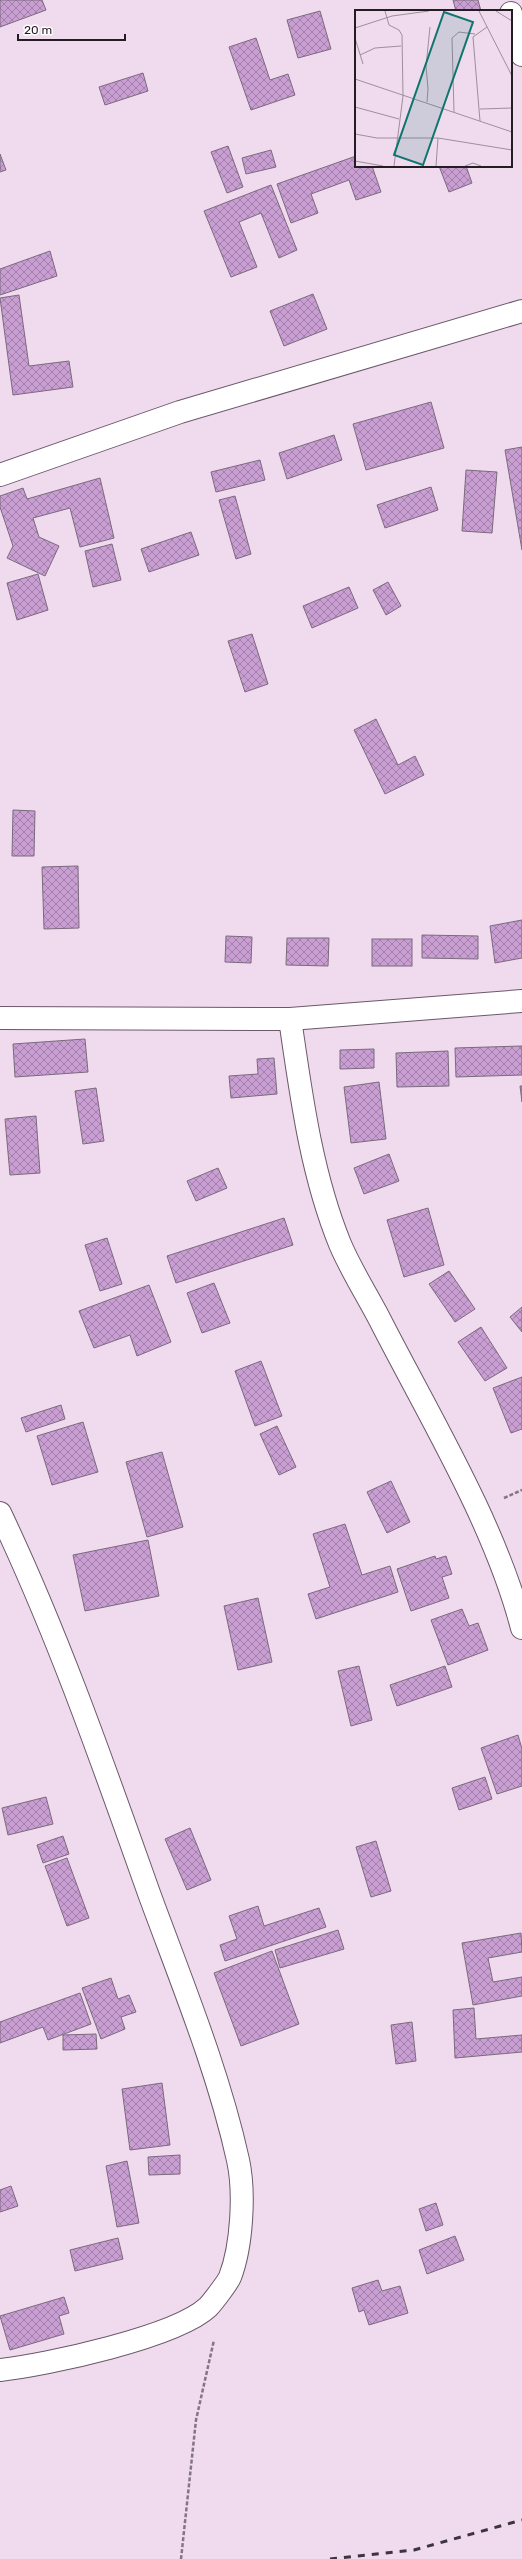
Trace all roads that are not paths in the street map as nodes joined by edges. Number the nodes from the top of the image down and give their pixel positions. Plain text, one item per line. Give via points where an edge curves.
1 (508, 0) edge
2 (510, 10) edge
3 (512, 16) edge
4 (522, 55) edge
5 (522, 311) edge
6 (0, 476) edge
7 (522, 1001) edge
8 (0, 1018) edge
9 (290, 1019) junction
10 (0, 1513) edge
11 (522, 1628) edge
12 (0, 2370) edge

1 - 2 street
3 - 4 street
5 - 6 street via 180,412
7 - 9 street
8 - 9 street
9 - 11 street via 316,1168 340,1244 478,1510 514,1599
10 - 12 street via 28,1571 88,1724 211,2065 238,2162 242,2200 237,2247 230,2278 208,2307 168,2330 40,2366

